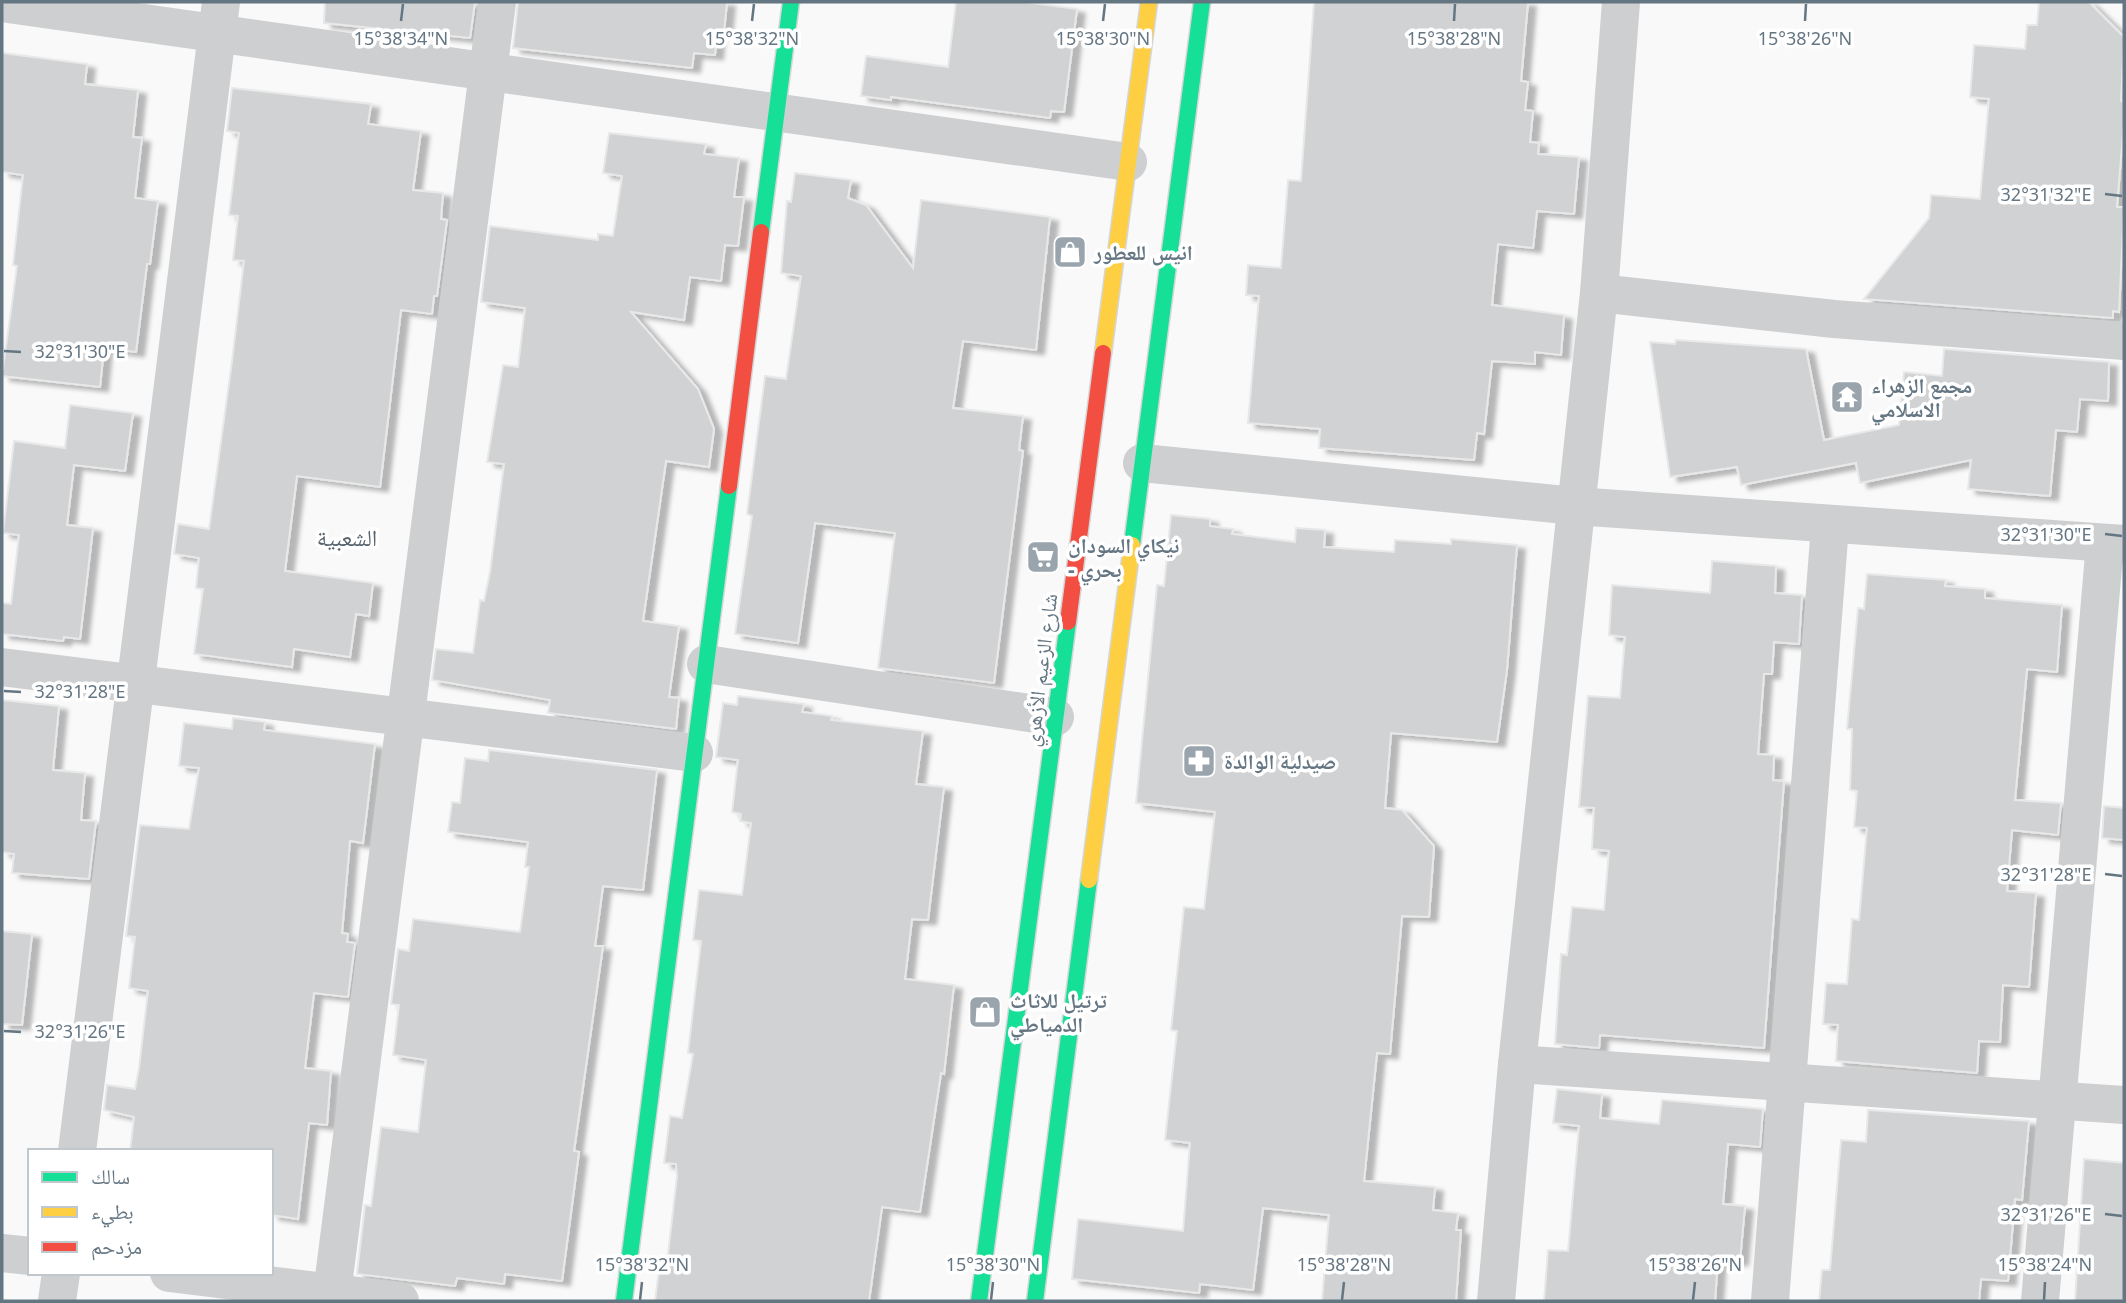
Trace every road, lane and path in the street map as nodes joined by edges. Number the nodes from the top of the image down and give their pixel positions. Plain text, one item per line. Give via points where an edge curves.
1 (497, 2) edge
2 (791, 2) edge
3 (1149, 2) edge
4 (1202, 2) edge
5 (1622, 2) edge
6 (2, 3) edge
7 (219, 18) edge
8 (488, 72) junction
9 (776, 112) junction
10 (1128, 162) junction
11 (1599, 293) junction
12 (2124, 341) edge
13 (1142, 463) junction
14 (1575, 506) junction
15 (1830, 526) junction
16 (2115, 543) edge
17 (706, 664) junction
18 (2, 667) edge
19 (135, 684) junction
20 (1055, 717) junction
21 (405, 718) junction
22 (694, 753) junction
23 (1517, 1064) junction
24 (1788, 1083) junction
25 (2056, 1099) junction
26 (2124, 1105) edge
27 (77, 1149) edge
28 (2, 1253) edge
29 (28, 1256) edge
30 (61, 1275) edge
31 (185, 1275) edge
32 (331, 1293) junction
33 (57, 1301) edge
34 (400, 1301) edge
35 (624, 1301) edge
36 (979, 1301) edge
37 (1035, 1301) edge
38 (1496, 1301) edge
39 (1770, 1301) edge
40 (2040, 1301) edge

1 - 8 street
2 - 9 main road
3 - 10 main road, شارع الزعيم الأزهري
4 - 13 main road
5 - 11 street
6 - 7 street
7 - 8 street
7 - 19 street
8 - 9 street
8 - 21 street
9 - 10 street
9 - 17 main road
10 - 20 main road, شارع الزعيم الأزهري
11 - 12 street via 1834,319
11 - 14 street
13 - 14 street
13 - 37 main road
14 - 15 street
14 - 23 street
15 - 16 street
15 - 24 street
16 - 25 street
17 - 20 street
17 - 22 main road
18 - 19 street
19 - 21 street
19 - 27 street
20 - 36 main road, شارع الزعيم الأزهري
21 - 22 street
21 - 32 street
22 - 35 main road
23 - 24 street
23 - 38 street
24 - 25 street
24 - 39 street
25 - 26 street
25 - 40 street
28 - 29 street
30 - 33 street
31 - 32 street
32 - 34 street

